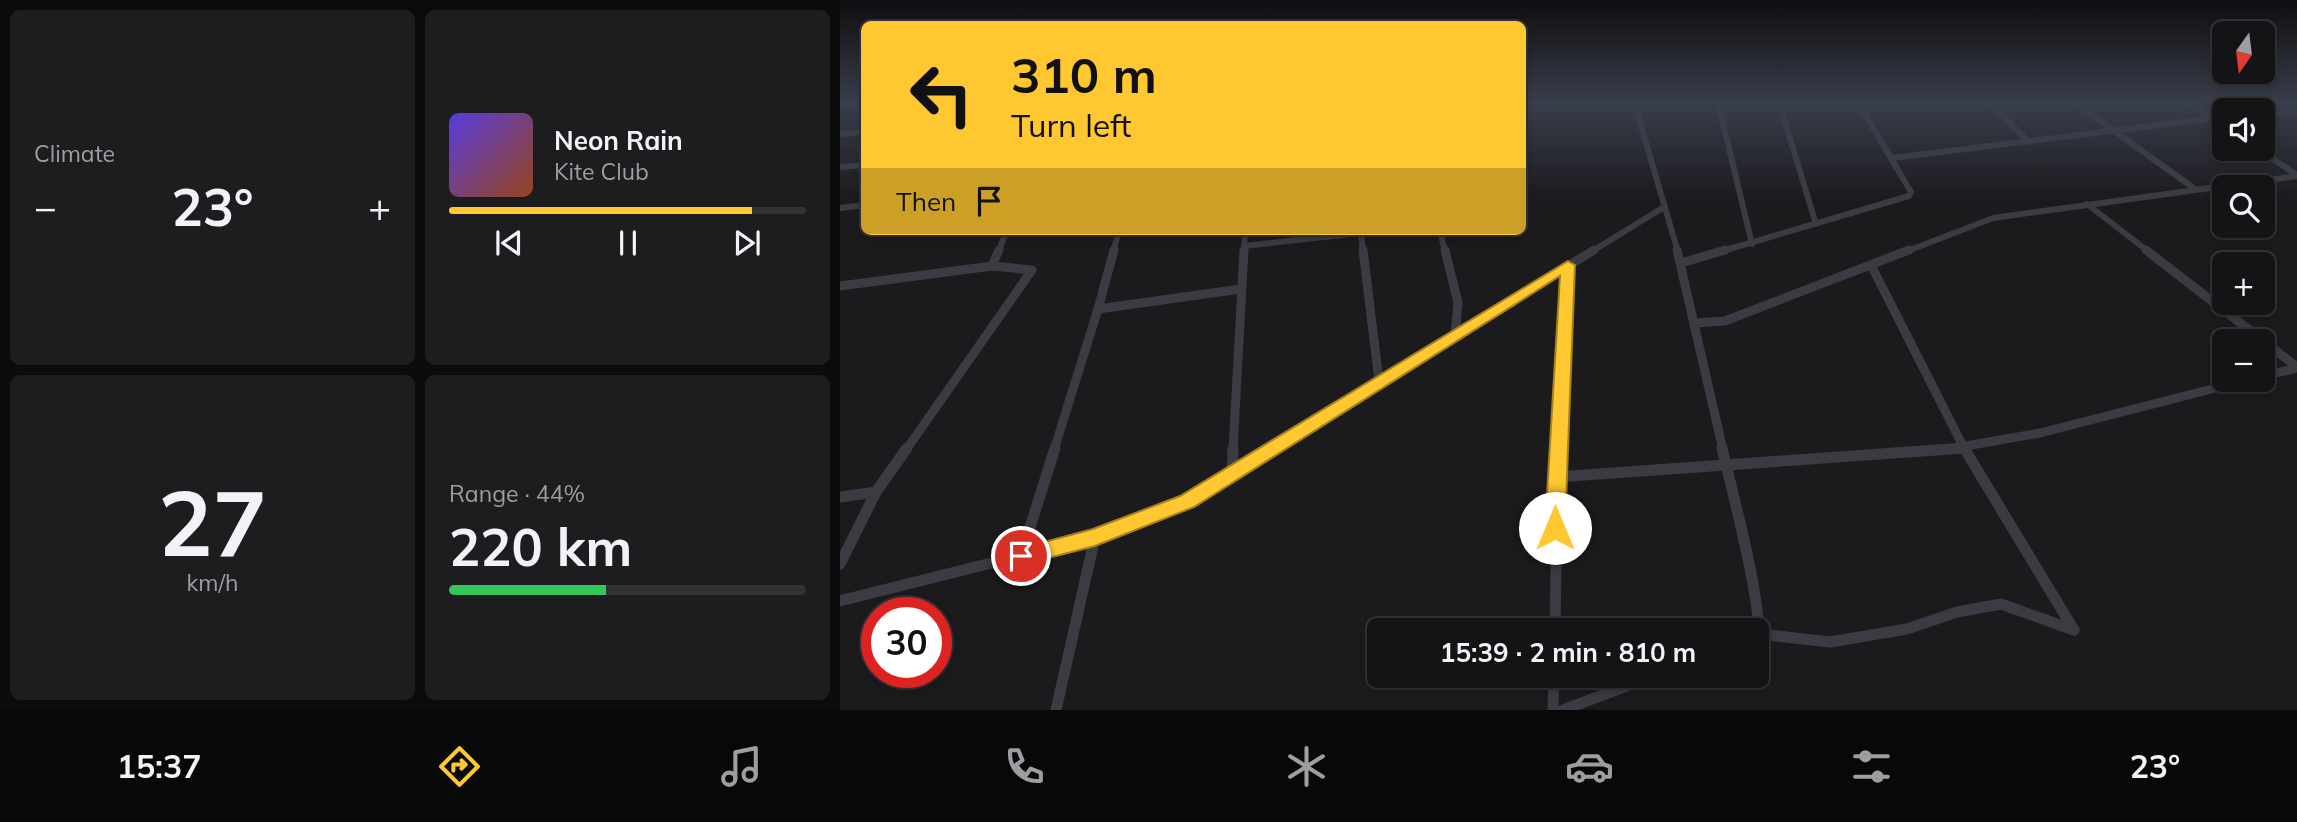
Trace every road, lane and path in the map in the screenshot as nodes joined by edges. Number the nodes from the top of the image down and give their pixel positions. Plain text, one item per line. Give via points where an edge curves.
1 (1643, 135) edge
2 (1726, 135) edge
3 (1789, 135) edge
4 (1879, 135) edge
5 (2022, 135) edge
6 (2080, 135) edge
7 (2117, 135) edge
8 (2029, 142) junction
9 (1893, 158) junction
10 (2275, 160) edge
11 (861, 165) edge
12 (840, 167) edge
13 (2297, 175) edge
14 (2195, 189) junction
15 (2087, 204) junction
16 (861, 205) edge
17 (1664, 207) junction
18 (840, 208) edge
19 (1816, 225) junction
20 (1005, 235) edge
21 (1118, 235) edge
22 (1245, 235) edge
23 (1343, 235) edge
24 (1361, 235) edge
25 (1441, 235) edge
26 (1752, 244) junction
27 (1244, 246) junction
28 (1681, 263) junction
29 (1568, 265) junction
30 (1871, 265) junction
31 (992, 266) junction
32 (840, 286) edge
33 (1241, 289) junction
34 (1098, 309) junction
35 (1696, 323) junction
36 (1455, 334) junction
37 (2297, 367) edge
38 (2275, 373) edge
39 (1378, 381) junction
40 (2212, 389) edge
41 (1964, 449) junction
42 (1726, 465) junction
43 (1232, 471) junction
44 (1556, 477) junction
45 (876, 492) junction
46 (840, 498) edge
47 (1095, 537) junction
48 (1021, 556) junction
49 (840, 564) edge
50 (840, 601) edge
51 (1555, 618) edge
52 (1756, 618) edge
53 (1769, 636) edge
54 (1554, 688) edge
55 (1621, 688) edge
56 (1056, 710) edge
57 (1553, 710) edge
58 (1563, 710) edge

1 - 17 street
2 - 26 street
3 - 19 street
4 - 9 street
5 - 8 street
6 - 8 street
7 - 14 street
8 - 9 street
9 - 19 street via 1912,192 1909,196
10 - 13 street
11 - 12 street
13 - 14 street
14 - 15 street
15 - 30 street via 1993,218
15 - 37 street
16 - 18 street
17 - 28 street
17 - 29 street
19 - 26 street
20 - 31 street
21 - 34 street
22 - 27 street
23 - 27 street
24 - 39 street
25 - 36 street via 1458,303
26 - 28 street
27 - 33 street
28 - 35 street
29 - 36 street
29 - 44 street
30 - 35 street via 1725,321
30 - 41 street
31 - 32 street
31 - 45 street via 1032,270
33 - 34 street
33 - 43 street
34 - 48 street
35 - 42 street
36 - 39 street
37 - 38 street
39 - 43 street
40 - 41 street
41 - 42 street
41 - 53 street via 2074,630 2001,604 1957,612 1907,629 1830,642
42 - 44 street
42 - 52 street
43 - 47 street via 1167,512
44 - 51 street
45 - 46 street
45 - 49 street
47 - 48 street
47 - 56 street
48 - 50 street
54 - 57 street
55 - 58 street

